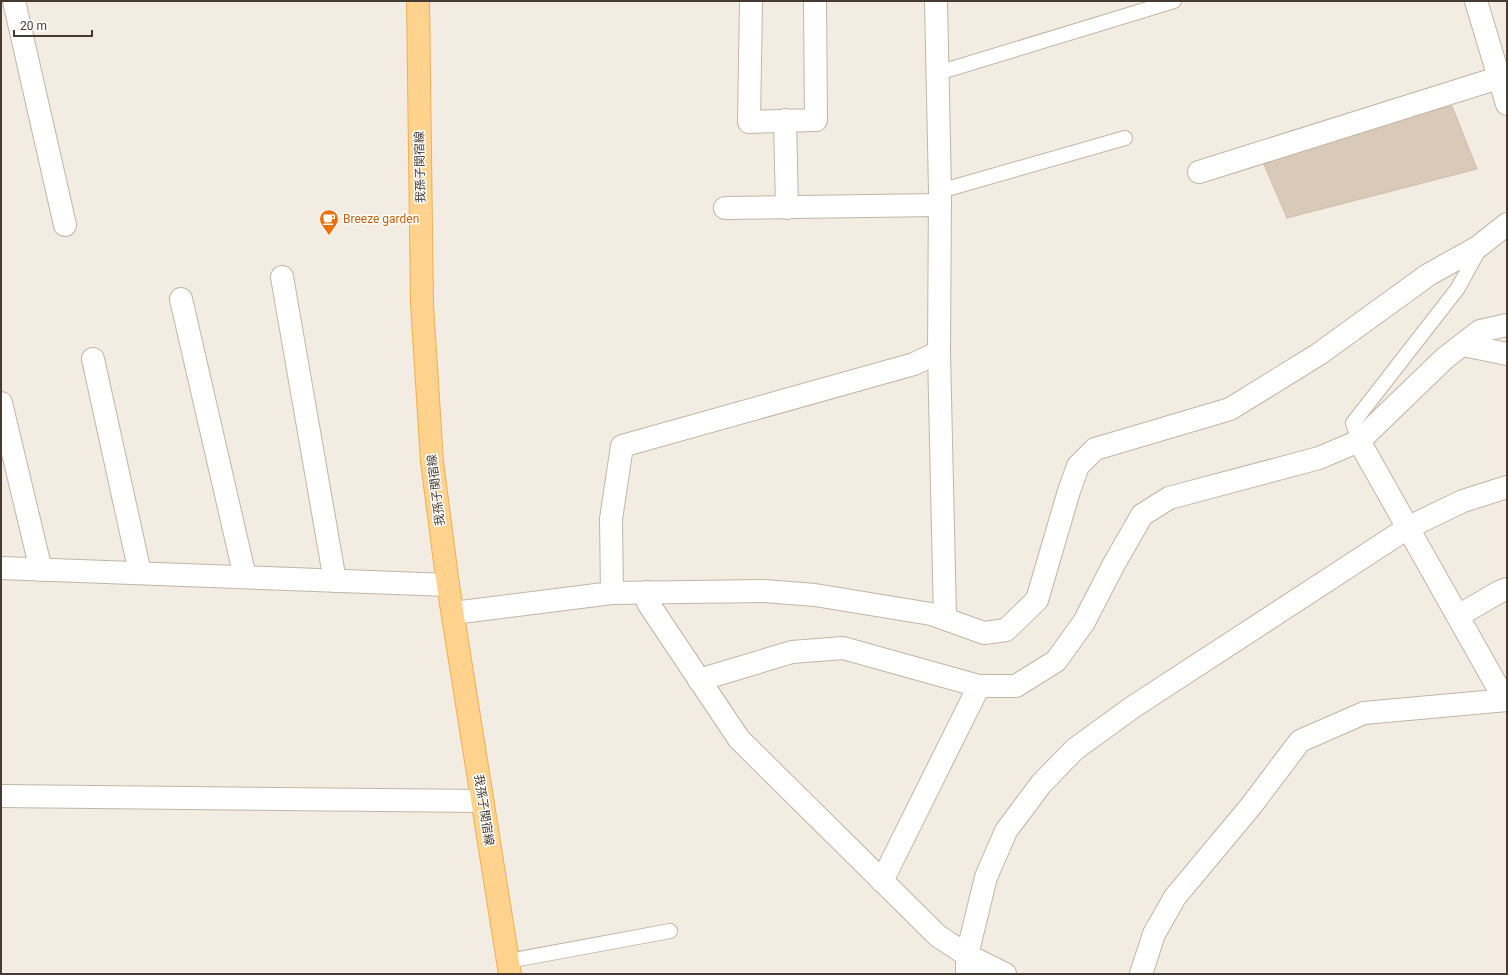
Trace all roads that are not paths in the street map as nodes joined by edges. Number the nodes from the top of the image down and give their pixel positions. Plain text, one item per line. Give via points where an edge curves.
1 (14, 1) edge
2 (418, 1) edge
3 (751, 1) edge
4 (815, 1) edge
5 (936, 1) edge
6 (1174, 1) edge
7 (1476, 1) edge
8 (938, 73) junction
9 (1498, 78) junction
10 (1506, 101) edge
11 (785, 120) junction
12 (1124, 138) dead end
13 (1199, 172) dead end
14 (940, 198) junction
15 (725, 208) dead end
16 (787, 208) junction
17 (1507, 224) edge
18 (65, 225) dead end
19 (1483, 243) junction
20 (282, 277) dead end
21 (181, 299) dead end
22 (1507, 325) edge
23 (1463, 345) junction
24 (938, 352) junction
25 (1507, 354) edge
26 (93, 359) dead end
27 (1, 403) edge
28 (1359, 441) junction
29 (1507, 487) edge
30 (1409, 527) junction
31 (1, 568) edge
32 (41, 570) junction
33 (140, 573) junction
34 (245, 577) junction
35 (335, 581) junction
36 (448, 585) junction
37 (1507, 589) edge
38 (647, 592) junction
39 (612, 593) junction
40 (453, 613) junction
41 (1458, 616) junction
42 (945, 618) junction
43 (699, 680) junction
44 (979, 686) junction
45 (1506, 700) edge
46 (1, 796) edge
47 (482, 802) junction
48 (882, 881) junction
49 (670, 931) dead end
50 (967, 964) edge
51 (509, 967) edge
52 (1005, 974) edge
53 (1141, 974) edge

1 - 18 street
2 - 36 main road, 我孫子関宿線 via 422,304 432,462
3 - 11 street via 749,122
4 - 11 street via 816,120
5 - 8 street
6 - 8 lane
7 - 9 street
8 - 14 street
9 - 10 street
9 - 13 street
11 - 16 street
12 - 14 lane
14 - 16 street
14 - 24 street
15 - 16 street
17 - 19 street
19 - 28 lane via 1458,288 1353,424
19 - 42 street via 1428,275 1319,354 1230,409 1095,449 1078,466 1037,600 1006,630 984,633
20 - 35 street
21 - 34 street
22 - 23 street via 1480,331
23 - 25 street
23 - 28 street via 1445,358
24 - 39 street via 914,364 622,446 611,519
24 - 42 street
26 - 33 street
27 - 32 street
28 - 30 street
28 - 44 street via 1319,458 1169,498 1142,515 1084,622 1056,661 1016,686
29 - 30 street via 1463,501
30 - 41 street
30 - 50 street via 1133,707 1075,749 1041,784 1006,831 986,877
31 - 32 street
32 - 33 street
33 - 34 street
34 - 35 street
35 - 36 street
36 - 40 main road, 我孫子関宿線
37 - 41 street
38 - 39 street
38 - 42 street via 764,591 815,595
38 - 43 street via 648,603
39 - 40 street
40 - 47 main road, 我孫子関宿線
41 - 45 street
43 - 44 street via 792,652 843,648
43 - 48 street via 739,739
44 - 48 street
45 - 53 street via 1364,713 1300,741 1251,806 1175,897 1154,934
46 - 47 street
47 - 51 main road, 我孫子関宿線
48 - 50 street
49 - 51 lane
50 - 52 street

